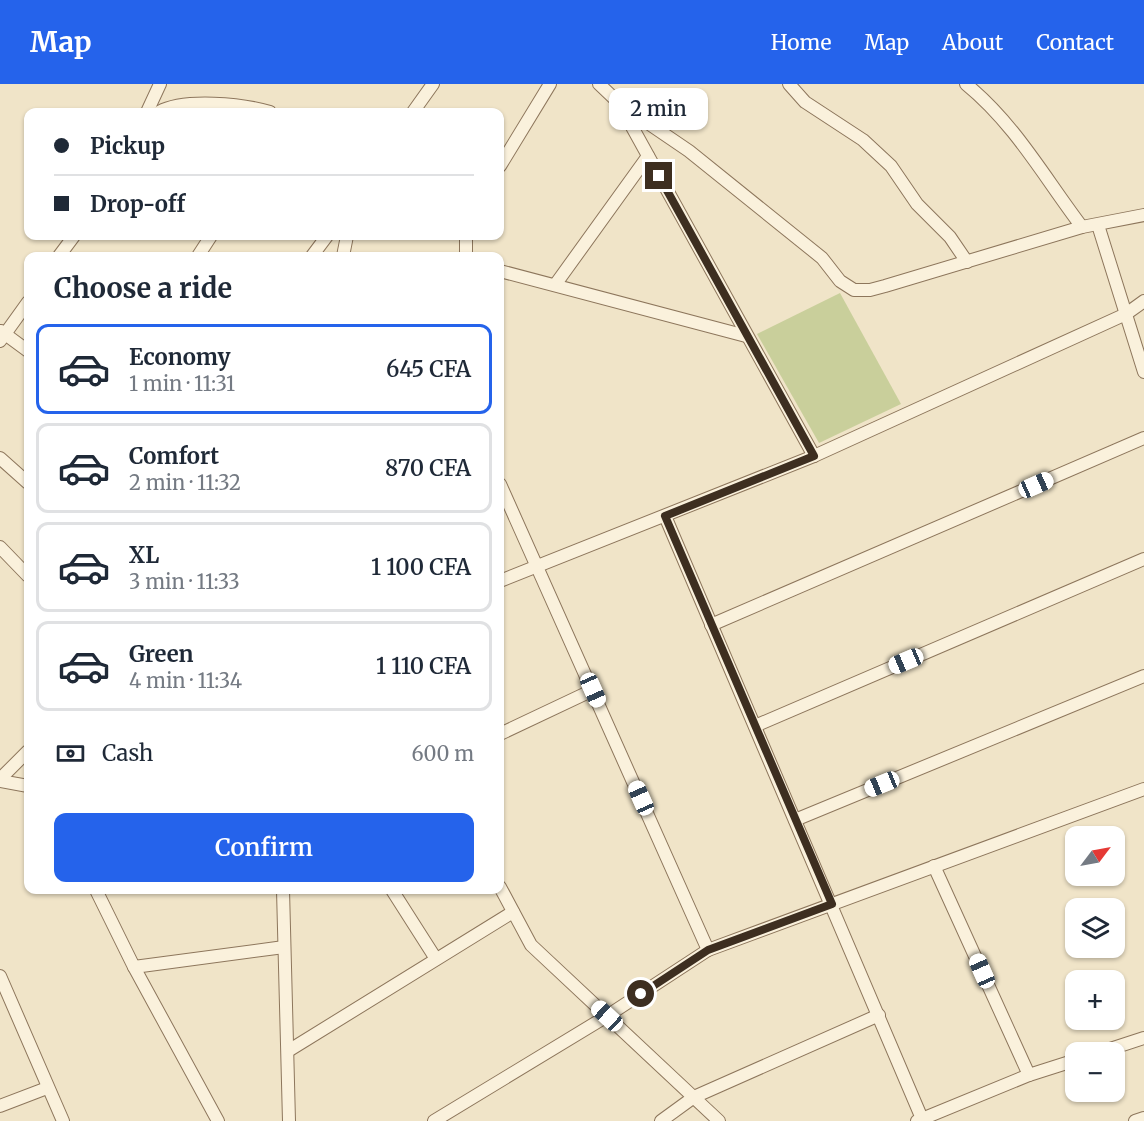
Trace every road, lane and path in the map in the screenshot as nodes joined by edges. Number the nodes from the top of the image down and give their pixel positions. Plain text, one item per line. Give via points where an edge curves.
1 (160, 84) edge
2 (433, 84) edge
3 (550, 84) edge
4 (599, 84) edge
5 (789, 84) edge
6 (966, 84) edge
7 (620, 104) junction
8 (149, 108) edge
9 (167, 108) edge
10 (255, 108) edge
11 (416, 108) edge
12 (648, 156) junction
13 (504, 159) edge
14 (1144, 215) edge
15 (1098, 225) junction
16 (1082, 226) junction
17 (967, 262) junction
18 (504, 272) edge
19 (555, 285) junction
20 (1144, 301) edge
21 (24, 307) edge
22 (1126, 314) junction
23 (2, 335) edge
24 (746, 336) junction
25 (24, 349) edge
26 (1144, 372) edge
27 (1144, 438) edge
28 (814, 456) junction
29 (0, 458) edge
30 (24, 479) edge
31 (504, 493) edge
32 (665, 516) junction
33 (0, 547) edge
34 (1144, 558) edge
35 (537, 564) junction
36 (24, 572) edge
37 (504, 579) edge
38 (711, 625) junction
39 (1144, 676) edge
40 (593, 690) junction
41 (755, 726) junction
42 (504, 732) edge
43 (24, 754) edge
44 (0, 780) edge
45 (24, 785) edge
46 (1142, 793) edge
47 (795, 820) junction
48 (934, 866) junction
49 (98, 894) edge
50 (283, 894) edge
51 (395, 894) edge
52 (504, 894) edge
53 (832, 904) junction
54 (513, 912) junction
55 (284, 947) junction
56 (708, 950) junction
57 (436, 958) junction
58 (134, 967) junction
59 (1, 982) edge
60 (879, 1015) junction
61 (607, 1016) junction
62 (1144, 1038) edge
63 (1125, 1044) edge
64 (288, 1051) junction
65 (1065, 1064) edge
66 (1029, 1076) junction
67 (47, 1088) junction
68 (694, 1097) junction
69 (0, 1106) edge
70 (1144, 1118) edge
71 (921, 1120) edge
72 (63, 1121) edge
73 (218, 1121) edge
74 (289, 1121) edge
75 (434, 1121) edge
76 (661, 1121) edge
77 (719, 1121) edge
78 (1135, 1121) edge

1 - 8 street
2 - 11 street
3 - 13 street
4 - 7 street
5 - 17 street via 805,102 863,140 891,166 917,204 951,237
6 - 16 street via 1017,135
7 - 12 street
7 - 17 street via 689,151 822,258 840,281 854,290 870,290
9 - 10 street via 187,104
12 - 19 street
12 - 24 street
14 - 15 street
15 - 16 street
15 - 22 street
16 - 17 street
18 - 19 street
19 - 24 street
20 - 22 street
21 - 23 street
22 - 26 street
22 - 28 street
23 - 25 street
24 - 28 street
27 - 38 street
28 - 32 street
29 - 30 street
31 - 35 street
32 - 35 street
32 - 38 street
33 - 36 street
34 - 41 street
35 - 37 street
35 - 40 street
38 - 41 street
39 - 47 street
40 - 42 street
40 - 56 street
41 - 47 street
43 - 44 street
44 - 45 street
46 - 48 street
47 - 53 street
48 - 53 street
48 - 66 street
49 - 58 street
50 - 55 street
51 - 57 street
52 - 54 street
53 - 56 street
53 - 60 street
54 - 57 street
54 - 61 street via 531,945
55 - 58 street
55 - 64 street
56 - 61 street
57 - 64 street
58 - 73 street
59 - 67 street
60 - 68 street
60 - 71 street
61 - 68 street
61 - 75 street
62 - 63 street
64 - 74 street
65 - 66 street
66 - 71 street
67 - 69 street
67 - 72 street
68 - 76 street
68 - 77 street
70 - 78 street

